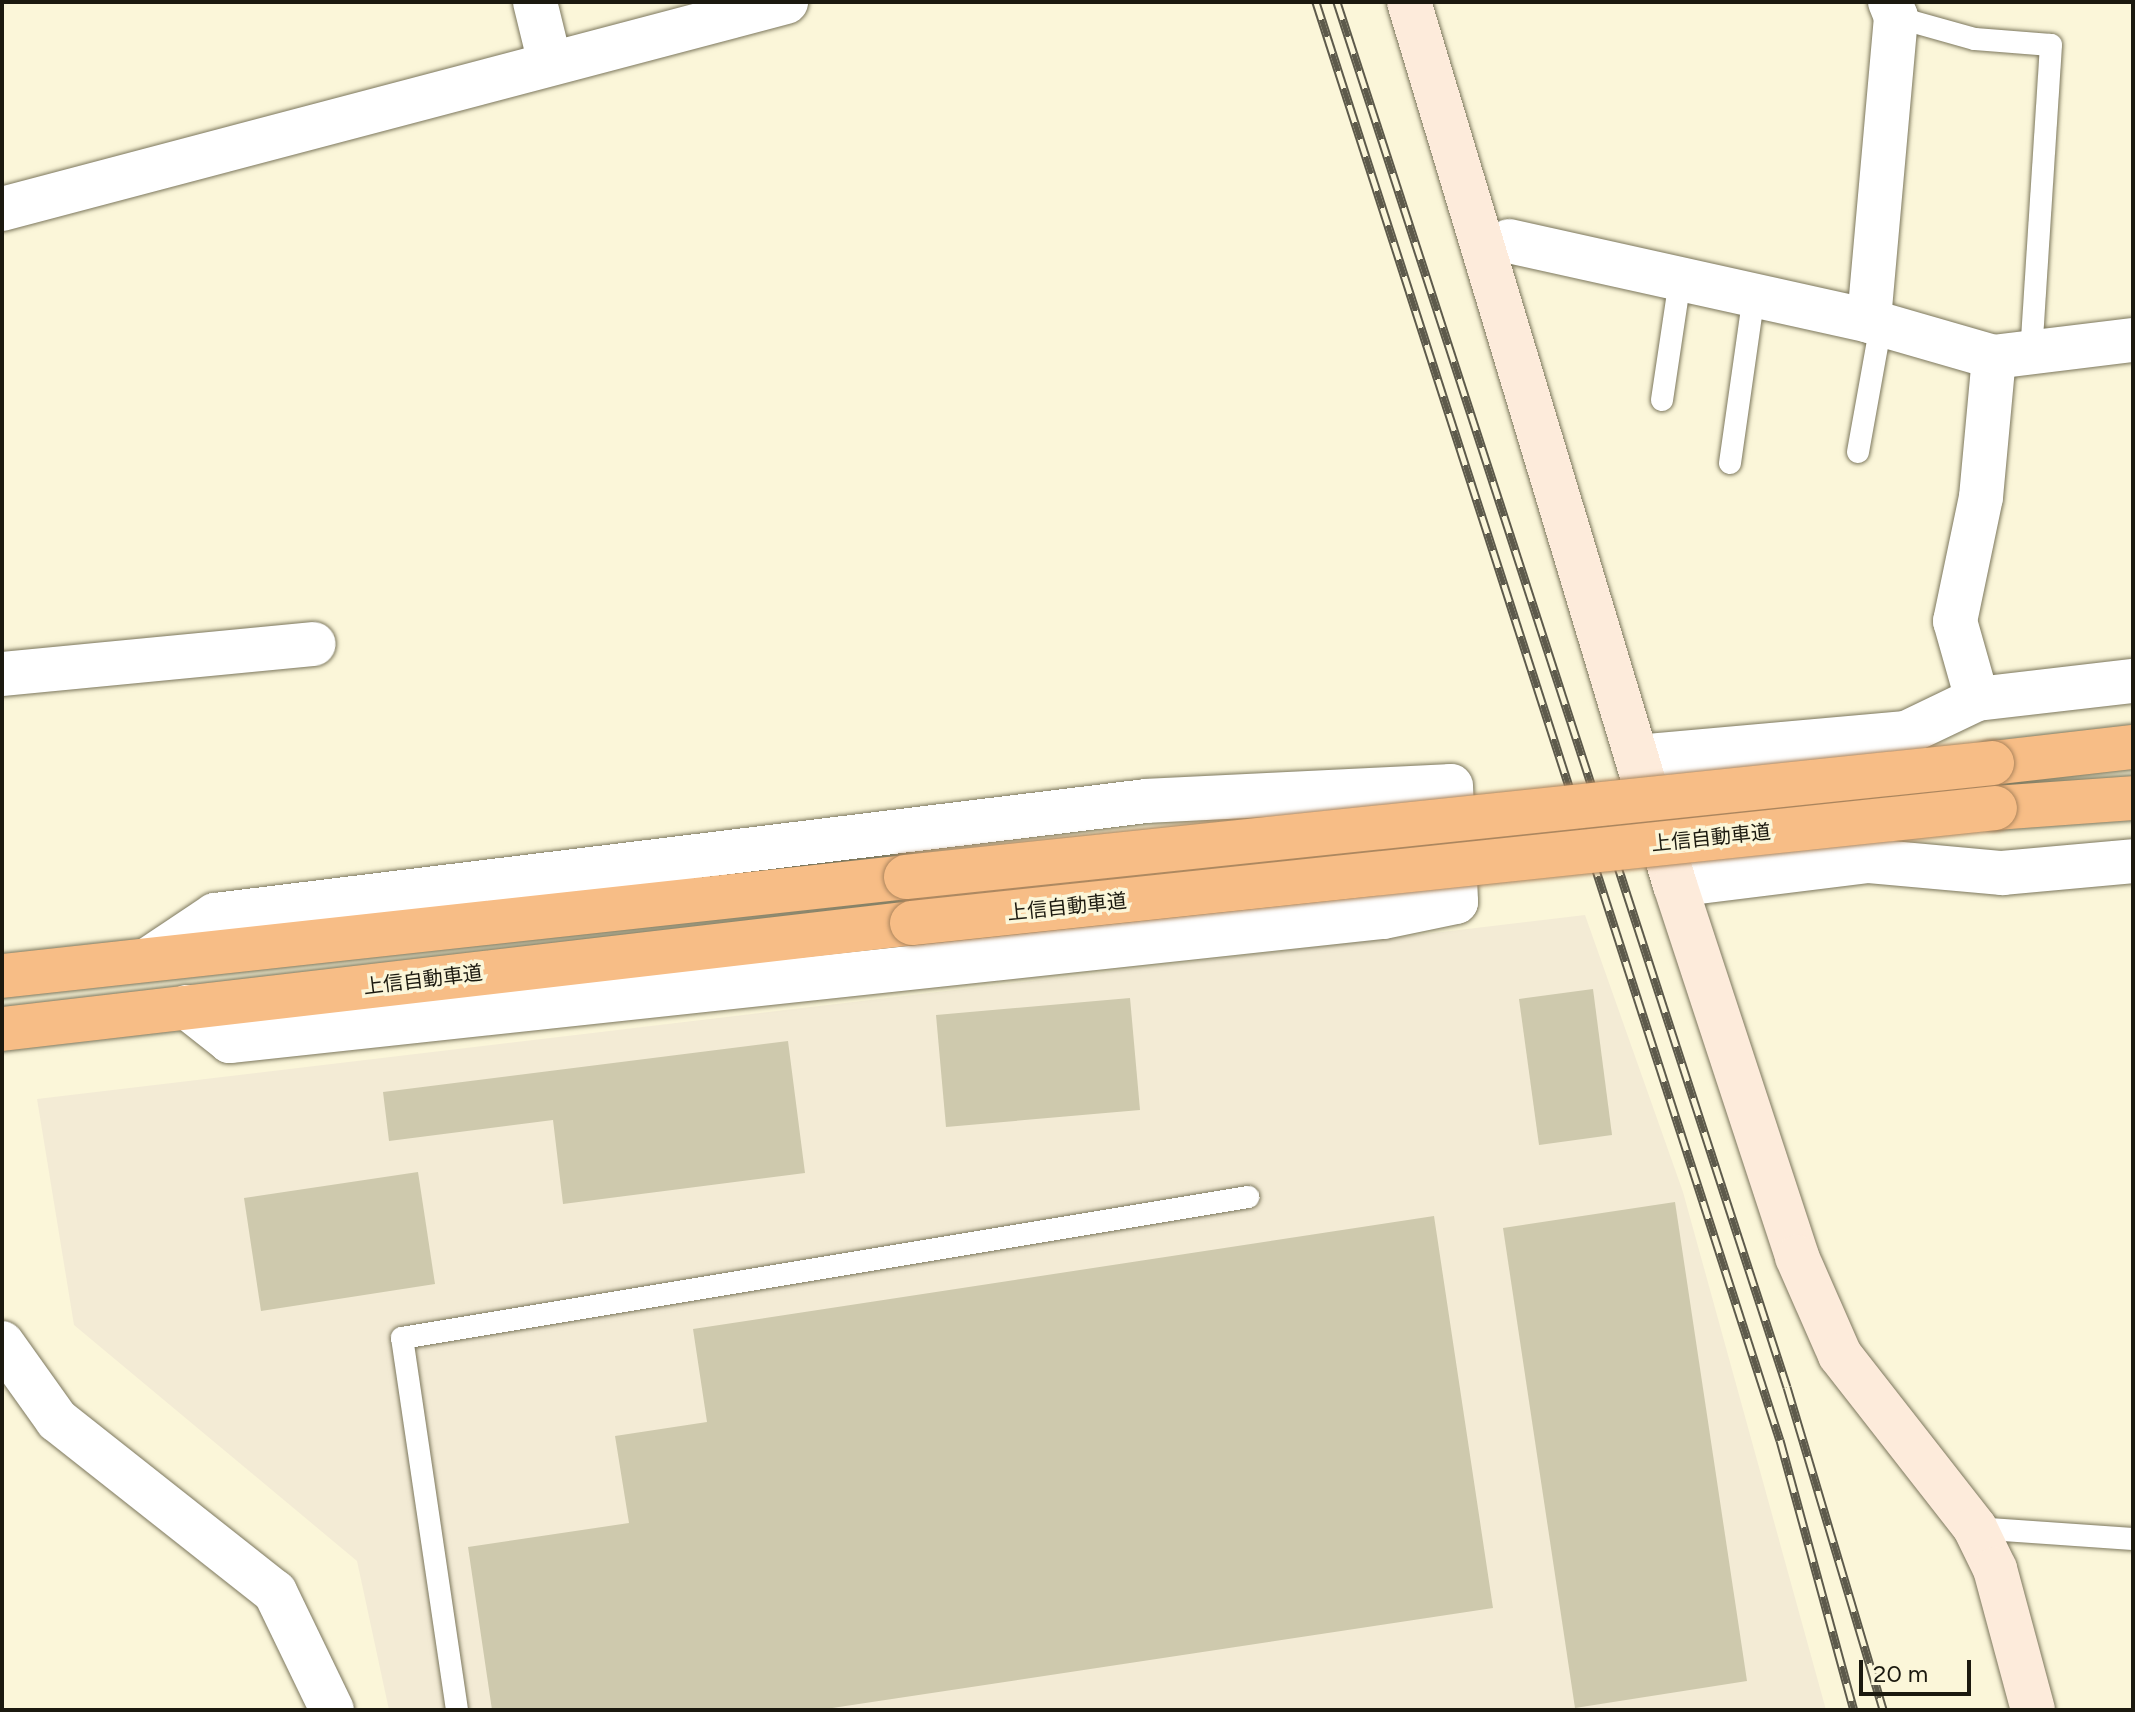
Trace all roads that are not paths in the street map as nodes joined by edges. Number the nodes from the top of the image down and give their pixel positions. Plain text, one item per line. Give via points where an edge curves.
1 (535, 2) edge
2 (786, 2) edge
3 (1409, 2) edge
4 (1893, 10) edge
5 (550, 63) junction
6 (2, 209) edge
7 (1509, 241) dead end
8 (1680, 279) junction
9 (1754, 295) junction
10 (1875, 322) junction
11 (2133, 340) edge
12 (2012, 354) junction
13 (1662, 400) dead end
14 (1858, 452) dead end
15 (1730, 463) dead end
16 (314, 644) dead end
17 (2, 674) edge
18 (2133, 681) edge
19 (1977, 699) junction
20 (2133, 747) edge
21 (1637, 757) junction
22 (2133, 798) edge
23 (2133, 861) edge
24 (1675, 885) junction
25 (152, 957) junction
26 (2, 976) edge
27 (187, 1007) junction
28 (2, 1029) edge
29 (1248, 1197) dead end
30 (2, 1343) edge
31 (1975, 1528) junction
32 (2133, 1539) edge
33 (332, 1710) edge
34 (457, 1710) edge
35 (2033, 1710) edge

1 - 5 street
2 - 5 street
3 - 21 street
4 - 10 street
4 - 12 lane via 1975,39 2051,45
5 - 6 street
7 - 8 street
8 - 9 street
8 - 13 lane
9 - 10 street
9 - 15 lane
10 - 12 street
10 - 14 lane
11 - 12 street
12 - 19 street via 1955,621
16 - 17 street
18 - 19 street
19 - 21 street via 1906,733
20 - 25 highway, bridge
21 - 24 street
22 - 27 highway, 上信自動車道, bridge via 1995,808 912,923
23 - 24 street via 2002,873 1869,861
24 - 31 street via 1797,1257 1840,1355
25 - 26 highway
25 - 27 street via 215,915 1146,801 1451,786 1456,902 1383,917 230,1041
27 - 28 highway, 上信自動車道
29 - 34 lane via 402,1338
30 - 33 street via 57,1420 275,1592
31 - 32 lane
31 - 35 street via 1995,1569

